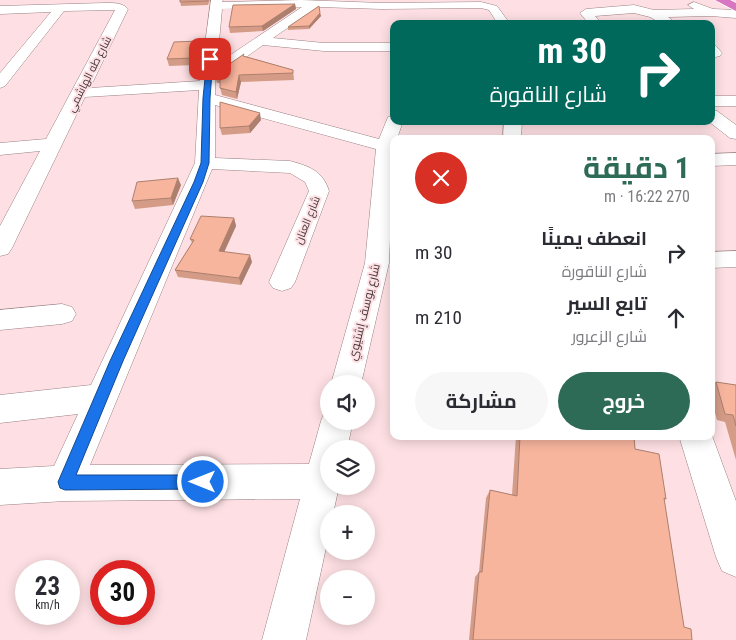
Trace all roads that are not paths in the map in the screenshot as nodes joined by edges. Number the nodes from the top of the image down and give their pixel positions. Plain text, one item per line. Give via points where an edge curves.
1 (586, 0) edge
2 (620, 0) edge
3 (684, 0) edge
4 (721, 0) edge
5 (318, 1) edge
6 (216, 3) edge
7 (52, 5) edge
8 (736, 8) edge
9 (634, 9) junction
10 (0, 10) edge
11 (598, 11) junction
12 (711, 12) junction
13 (654, 14) junction
14 (736, 14) edge
15 (502, 20) edge
16 (592, 20) edge
17 (664, 20) edge
18 (264, 39) junction
19 (304, 40) dead end
20 (390, 46) edge
21 (0, 83) edge
22 (207, 86) junction
23 (80, 93) junction
24 (715, 101) edge
25 (736, 101) edge
26 (715, 118) edge
27 (393, 125) edge
28 (736, 134) edge
29 (53, 144) junction
30 (386, 146) junction
31 (0, 149) edge
32 (736, 159) edge
33 (715, 160) edge
34 (205, 163) junction
35 (8, 216) edge
36 (0, 248) edge
37 (736, 259) edge
38 (715, 260) edge
39 (386, 263) edge
40 (282, 282) dead end
41 (62, 314) dead end
42 (0, 320) edge
43 (349, 375) edge
44 (101, 398) junction
45 (0, 409) edge
46 (697, 440) edge
47 (320, 462) edge
48 (65, 482) junction
49 (0, 487) edge
50 (320, 490) edge
51 (736, 557) edge
52 (284, 640) edge

1 - 11 street
2 - 9 street
3 - 12 street
4 - 8 highway
5 - 6 street
5 - 15 street via 428,10 488,6
5 - 18 street
6 - 22 street
7 - 10 street, شارع طه الهاشمي
7 - 21 street
7 - 23 street, شارع طه الهاشمي via 110,6 122,10
9 - 11 street
9 - 13 street
11 - 16 street via 585,14
12 - 13 street
12 - 14 street
13 - 17 street
18 - 19 street
18 - 20 street via 317,47
18 - 22 street
22 - 23 street
22 - 30 street
22 - 34 street
23 - 29 street, شارع طه الهاشمي
24 - 25 street
26 - 28 street
27 - 30 street, شارع يوسف إشتيوي
29 - 31 street
29 - 35 street, شارع طه الهاشمي
30 - 39 street, شارع يوسف إشتيوي
32 - 33 street
34 - 40 street, شارع العنان via 290,167 302,170 317,183 318,190
34 - 44 street
35 - 36 street, شارع طه الهاشمي
37 - 38 street
39 - 43 street, شارع يوسف إشتيوي
41 - 42 street
44 - 45 street
44 - 48 street
46 - 51 street
47 - 48 street
48 - 49 street
50 - 52 street

